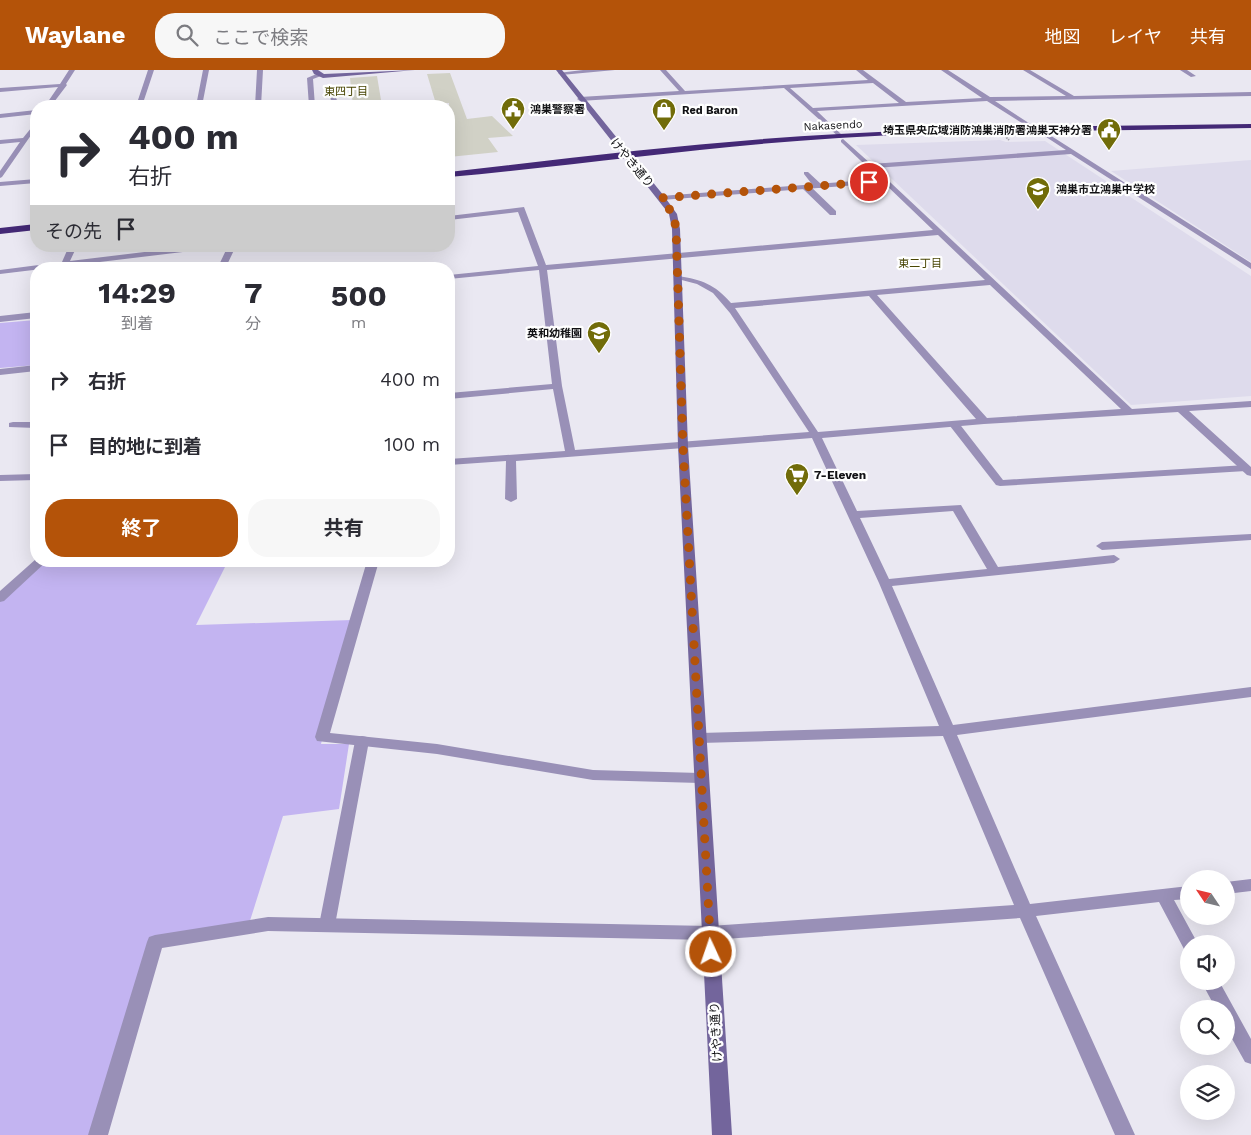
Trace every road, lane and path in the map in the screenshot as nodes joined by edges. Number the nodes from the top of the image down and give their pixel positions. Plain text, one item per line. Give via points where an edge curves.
1 (72, 70) edge
2 (151, 70) edge
3 (206, 70) edge
4 (260, 70) edge
5 (412, 70) edge
6 (612, 70) edge
7 (663, 70) edge
8 (859, 70) edge
9 (944, 70) edge
10 (1026, 70) edge
11 (1183, 70) edge
12 (317, 72) edge
13 (560, 72) edge
14 (1193, 76) dead end
15 (874, 81) junction
16 (64, 85) junction
17 (1234, 85) dead end
18 (786, 87) junction
19 (0, 90) edge
20 (684, 93) junction
21 (333, 96) dead end
22 (1248, 96) edge
23 (1074, 98) junction
24 (580, 99) junction
25 (990, 99) junction
26 (53, 100) edge
27 (141, 100) edge
28 (200, 100) edge
29 (258, 100) edge
30 (312, 100) edge
31 (334, 100) edge
32 (906, 104) junction
33 (810, 110) junction
34 (30, 113) edge
35 (0, 116) edge
36 (996, 126) dead end
37 (1251, 126) edge
38 (1036, 130) junction
39 (1251, 131) edge
40 (30, 133) edge
41 (1045, 134) junction
42 (842, 139) junction
43 (25, 140) junction
44 (1008, 140) dead end
45 (0, 142) edge
46 (1071, 152) junction
47 (628, 158) junction
48 (869, 166) junction
49 (806, 173) dead end
50 (455, 174) edge
51 (0, 176) edge
52 (455, 179) edge
53 (886, 181) junction
54 (30, 182) edge
55 (0, 184) edge
56 (818, 186) junction
57 (806, 187) junction
58 (661, 198) junction
59 (833, 213) dead end
60 (455, 217) edge
61 (30, 222) edge
62 (0, 225) edge
63 (30, 228) edge
64 (0, 231) edge
65 (940, 232) junction
66 (166, 252) edge
67 (678, 254) junction
68 (82, 262) edge
69 (1251, 267) edge
70 (30, 268) edge
71 (543, 269) junction
72 (0, 272) edge
73 (455, 276) edge
74 (678, 278) junction
75 (992, 282) junction
76 (871, 293) junction
77 (729, 306) junction
78 (30, 316) edge
79 (0, 319) edge
80 (30, 369) edge
81 (0, 372) edge
82 (557, 386) junction
83 (455, 395) edge
84 (1251, 404) edge
85 (1181, 409) junction
86 (1130, 412) junction
87 (984, 421) junction
88 (954, 424) junction
89 (30, 425) edge
90 (13, 426) dead end
91 (816, 436) junction
92 (683, 446) junction
93 (570, 452) junction
94 (511, 457) junction
95 (455, 462) edge
96 (1248, 470) edge
97 (30, 477) edge
98 (0, 478) edge
99 (511, 499) dead end
100 (853, 515) junction
101 (1251, 537) edge
102 (1102, 546) dead end
103 (1114, 559) dead end
104 (35, 567) edge
105 (371, 567) edge
106 (994, 572) junction
107 (885, 583) junction
108 (0, 598) edge
109 (1251, 692) edge
110 (948, 731) junction
111 (700, 738) junction
112 (362, 741) junction
113 (700, 778) junction
114 (1251, 885) edge
115 (1235, 887) edge
116 (1180, 893) edge
117 (1163, 896) junction
118 (1025, 911) junction
119 (327, 925) junction
120 (710, 933) junction
121 (1185, 935) edge
122 (1235, 1027) edge
123 (1251, 1056) edge
124 (98, 1135) edge
125 (722, 1135) edge
126 (1124, 1135) edge

1 - 16 street
2 - 27 street
3 - 28 street
4 - 29 street
5 - 12 main road
6 - 13 street
7 - 20 street
8 - 15 street
9 - 25 street
10 - 23 street
11 - 14 street
12 - 30 street via 310,78
13 - 24 main road, けやき通り
15 - 18 street
15 - 32 street
16 - 19 street
16 - 26 street
17 - 22 street
18 - 20 street
18 - 33 street
20 - 24 street
21 - 31 street
22 - 23 street
23 - 25 street
24 - 47 main road, けやき通り
25 - 32 street
25 - 38 street
32 - 33 street
33 - 42 street
34 - 35 street
36 - 44 path, bridge
37 - 38 highway, Nakasendo
38 - 42 highway, Nakasendo
39 - 41 highway, Nakasendo
40 - 43 street
41 - 42 highway, Nakasendo
41 - 46 street
42 - 47 highway, Nakasendo
42 - 48 street
43 - 45 street
43 - 51 street
46 - 48 street
46 - 69 street
47 - 50 highway, Nakasendo
47 - 52 highway, Nakasendo
47 - 58 main road, けやき通り
48 - 53 street
49 - 56 street
53 - 56 street
53 - 65 street
54 - 55 street
56 - 57 street
57 - 58 street
57 - 59 street
58 - 67 main road, けやき通り via 673,214
60 - 71 street via 521,210
61 - 62 highway
63 - 64 highway
65 - 67 street
65 - 75 street
66 - 68 street
67 - 71 street
67 - 74 main road, けやき通り
70 - 72 street
71 - 73 street
71 - 82 street
74 - 77 street via 699,282 716,291
74 - 92 main road, けやき通り
75 - 76 street
75 - 86 street
76 - 77 street
76 - 87 street
77 - 91 street
78 - 79 street
80 - 81 street
82 - 83 street
82 - 93 street
84 - 85 street
85 - 86 street
85 - 96 street
86 - 87 street
87 - 88 street
88 - 91 street
88 - 96 street via 1000,482
89 - 90 street
91 - 92 street
91 - 100 street
92 - 93 street
92 - 111 main road, けやき通り
93 - 94 street
94 - 95 street
94 - 99 street
97 - 98 street
100 - 106 street via 957,507
100 - 107 street
101 - 102 street
103 - 106 street
104 - 108 street
105 - 112 street via 322,737
106 - 107 street
107 - 110 street
109 - 110 street
110 - 111 street
110 - 118 street
111 - 113 main road, けやき通り
112 - 113 street via 436,749 593,776
112 - 119 street
113 - 120 main road, けやき通り
114 - 115 street
116 - 117 street
117 - 118 street
117 - 121 street
118 - 120 street
118 - 126 street
119 - 120 street
119 - 124 street via 268,924 155,942
120 - 125 main road, けやき通り
122 - 123 street

